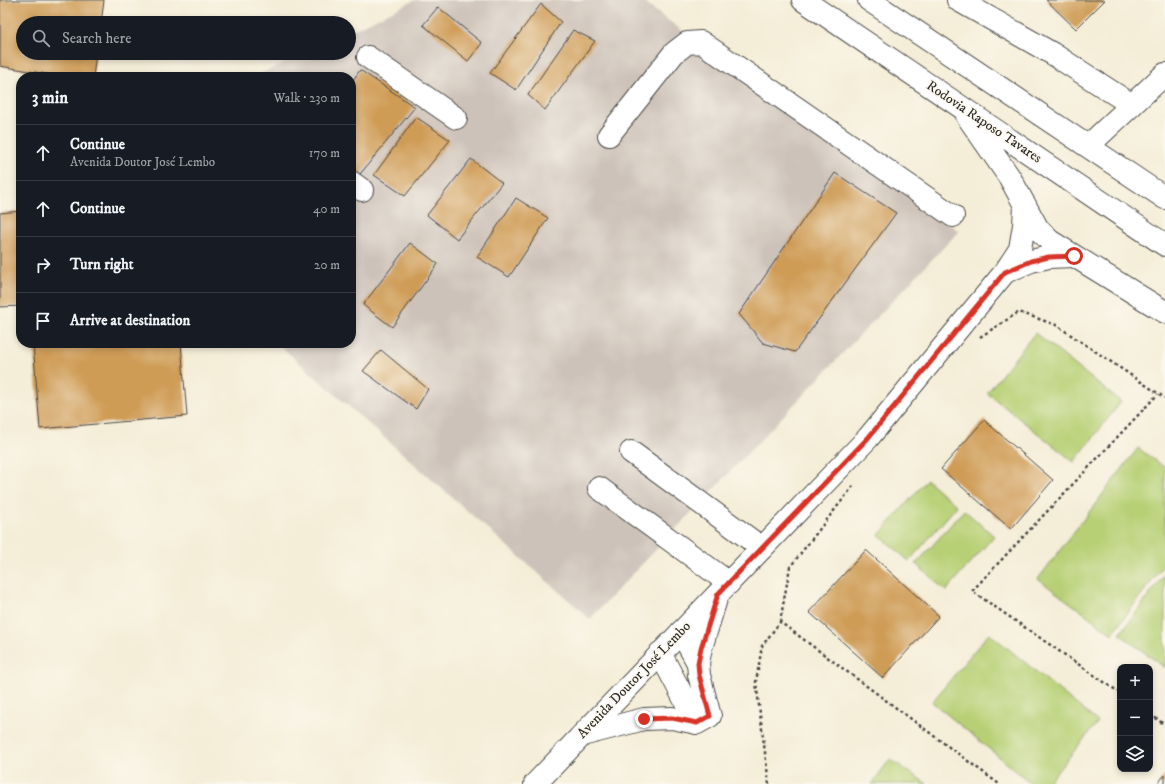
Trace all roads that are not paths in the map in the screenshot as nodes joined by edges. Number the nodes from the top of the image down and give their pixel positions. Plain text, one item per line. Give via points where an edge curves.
1 (803, 0) edge
2 (869, 0) edge
3 (958, 0) edge
4 (368, 57) dead end
5 (1165, 74) edge
6 (1132, 105) junction
7 (961, 107) junction
8 (456, 118) dead end
9 (609, 135) dead end
10 (1088, 146) junction
11 (1165, 198) edge
12 (1025, 206) junction
13 (953, 216) dead end
14 (1165, 245) edge
15 (1074, 256) junction
16 (1005, 272) junction
17 (1165, 312) edge
18 (631, 452) dead end
19 (599, 488) dead end
20 (762, 548) junction
21 (723, 589) junction
22 (681, 632) junction
23 (660, 653) junction
24 (698, 663) junction
25 (704, 719) junction
26 (582, 735) junction
27 (535, 784) edge

1 - 7 main road, Rodovia Raposo Tavares
2 - 10 main road
3 - 6 main road via 1053,54
4 - 8 main road
5 - 6 main road
6 - 10 main road
7 - 12 main road via 1010,178
7 - 14 main road, Rodovia Raposo Tavares
9 - 13 main road via 674,53 687,43 701,42
10 - 11 main road
12 - 15 main road via 1038,229 1050,241
12 - 16 main road, Avenida Doutor José Lembo via 1020,249
15 - 16 main road, Avenida Doutor José Lembo via 1031,261
15 - 17 main road
16 - 20 main road, Avenida Doutor José Lembo via 868,438
18 - 20 main road
19 - 21 main road
20 - 21 main road, Avenida Doutor José Lembo
21 - 22 main road, Avenida Doutor José Lembo
21 - 24 main road
22 - 23 main road, Avenida Doutor José Lembo
22 - 24 main road
23 - 25 main road
23 - 26 main road, Avenida Doutor José Lembo
24 - 25 main road
25 - 26 main road via 644,719
26 - 27 main road, Avenida Doutor José Lembo

